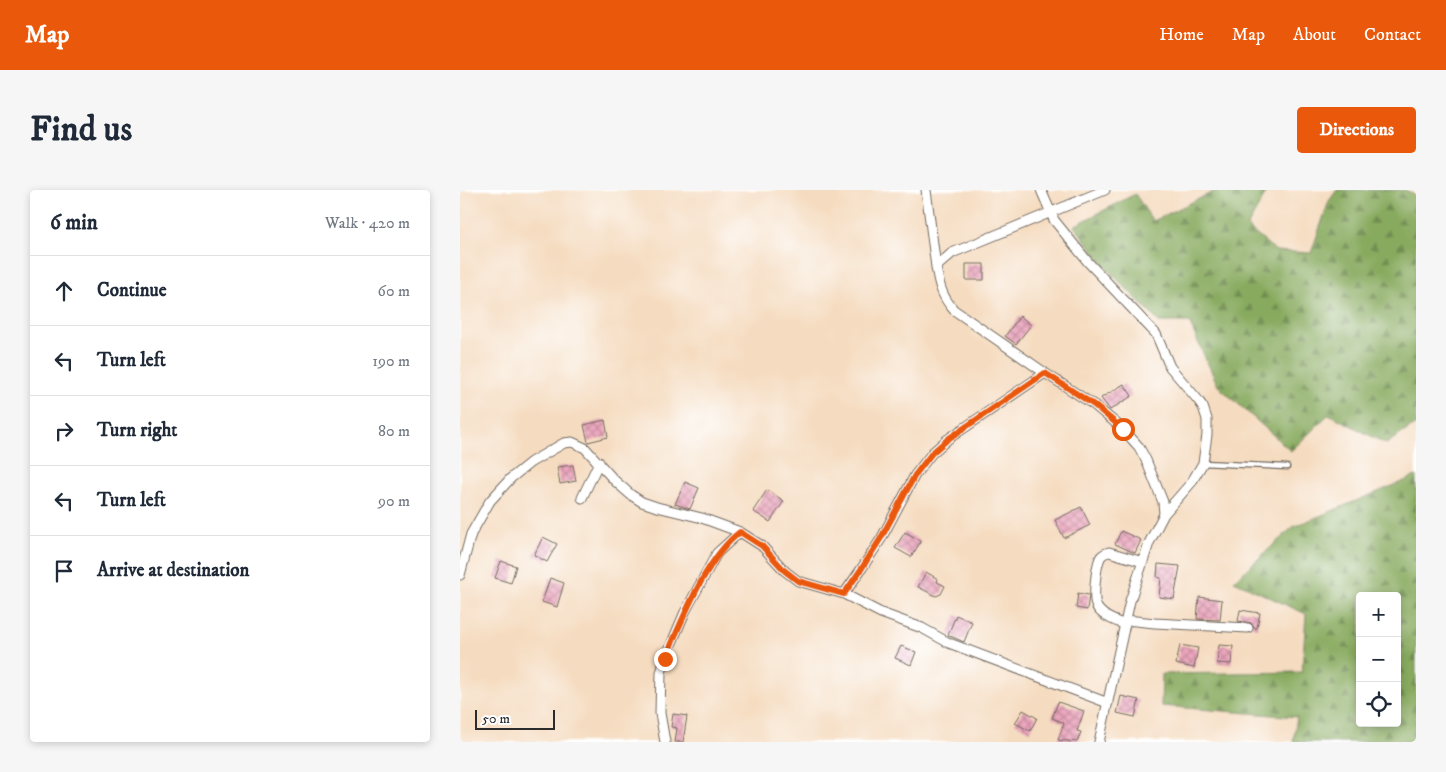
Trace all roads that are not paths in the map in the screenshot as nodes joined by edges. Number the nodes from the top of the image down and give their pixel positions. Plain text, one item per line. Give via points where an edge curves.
1 (926, 190) edge
2 (1041, 190) edge
3 (1105, 190) edge
4 (1050, 212) junction
5 (936, 268) junction
6 (1045, 373) junction
7 (599, 462) junction
8 (1203, 463) junction
9 (1287, 467) dead end
10 (582, 498) dead end
11 (1164, 514) junction
12 (740, 532) junction
13 (1143, 562) junction
14 (460, 575) edge
15 (844, 594) junction
16 (1126, 623) junction
17 (1248, 628) dead end
18 (1108, 703) junction
19 (665, 742) edge
20 (1098, 742) edge

1 - 5 street
2 - 4 street
3 - 4 street
4 - 5 street via 952,253
4 - 8 street via 1088,262 1152,329 1170,367 1203,408 1208,435
5 - 6 street via 941,291 954,310
6 - 11 street via 1094,405 1139,447 1163,502
6 - 15 street via 932,453 915,475 881,538
7 - 10 street
7 - 12 street via 622,488 642,502
7 - 14 street via 582,446 564,443 518,473 480,515 471,534
8 - 9 lane
8 - 11 street via 1191,483
11 - 13 street
12 - 15 street via 762,546 798,581
12 - 19 street via 723,546 715,558 685,612 665,659 660,713
13 - 16 street
13 - 16 street via 1109,552 1100,558 1096,605 1111,619
15 - 18 street via 958,647
16 - 17 street
16 - 18 street
18 - 20 street

